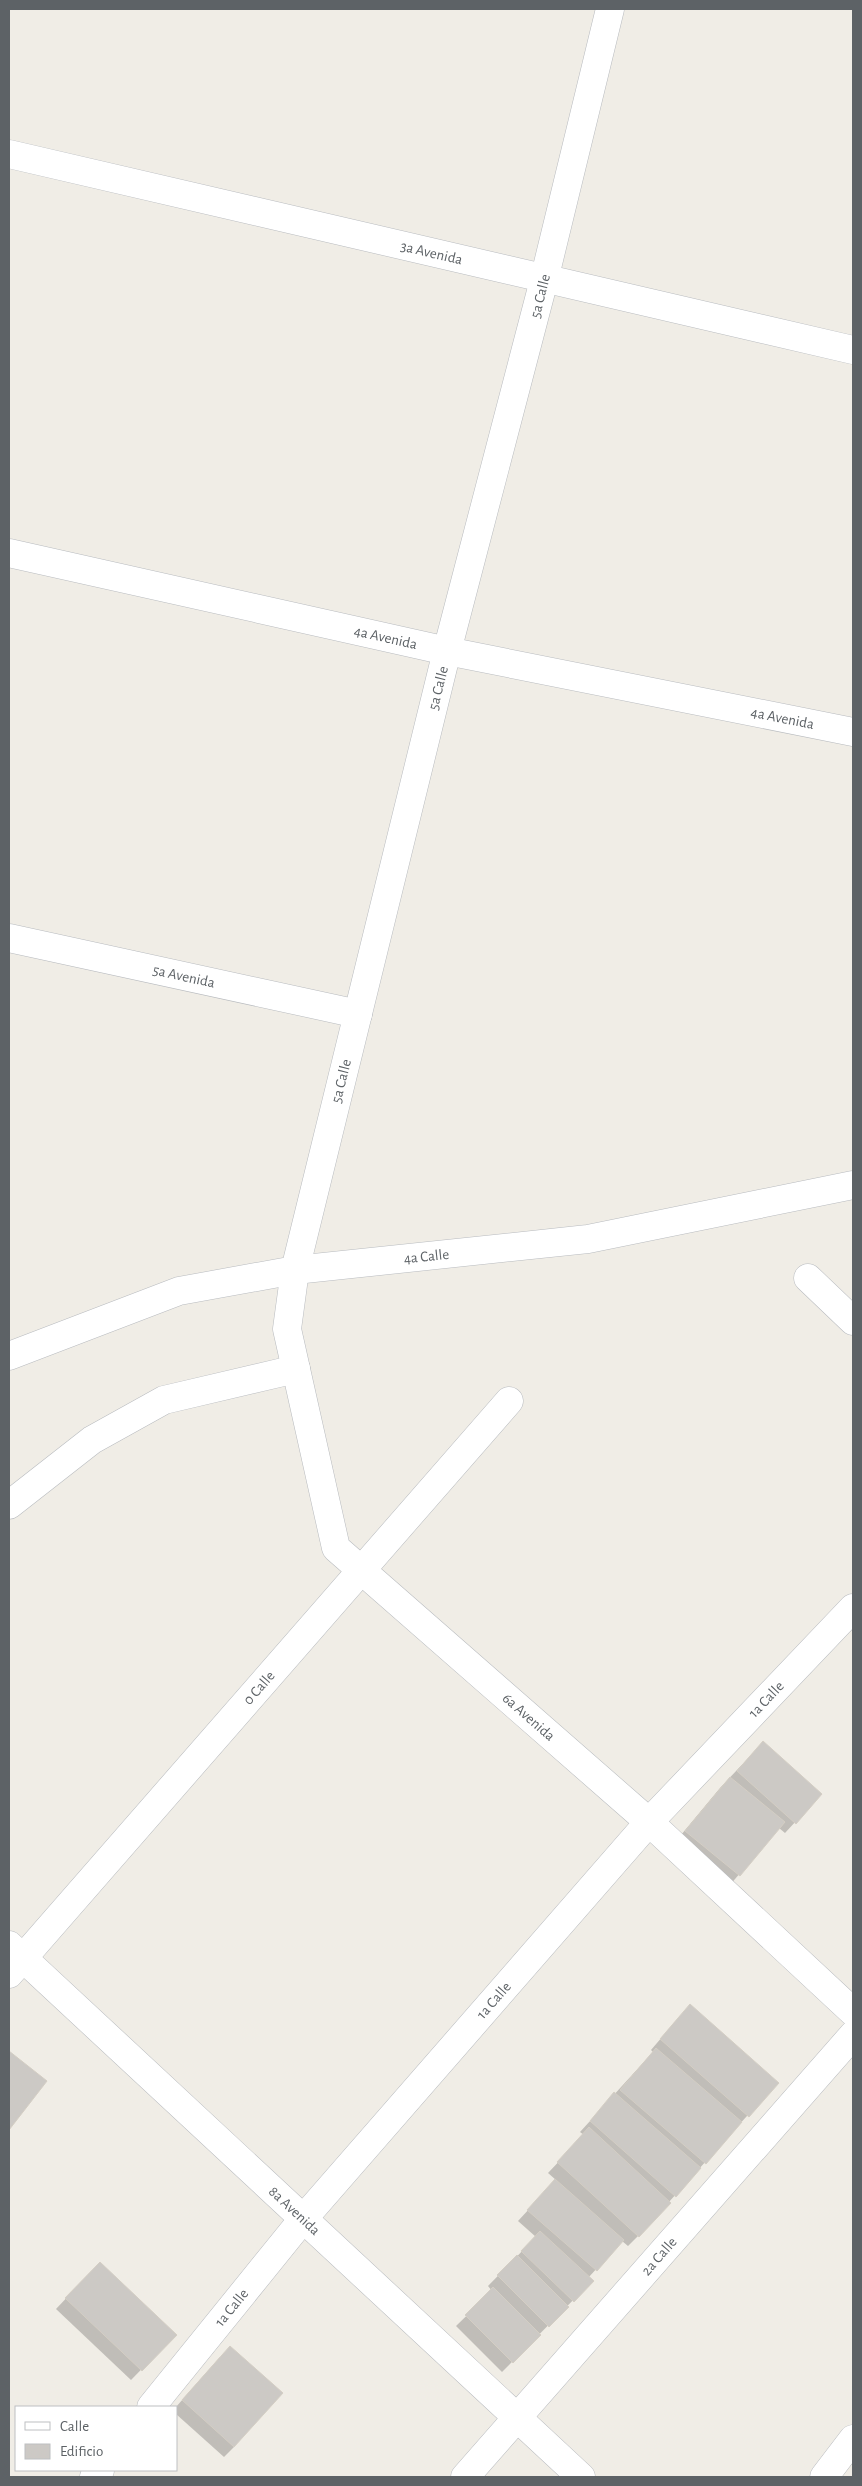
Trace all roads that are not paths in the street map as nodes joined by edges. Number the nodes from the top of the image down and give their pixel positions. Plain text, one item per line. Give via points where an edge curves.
1 (610, 9) edge
2 (9, 154) edge
3 (544, 280) junction
4 (853, 350) edge
5 (9, 554) edge
6 (447, 651) junction
7 (853, 732) edge
8 (9, 938) edge
9 (358, 1014) junction
10 (853, 1184) edge
11 (295, 1270) junction
12 (808, 1278) dead end
13 (853, 1320) edge
14 (9, 1356) edge
15 (296, 1370) junction
16 (509, 1401) dead end
17 (9, 1505) edge
18 (362, 1570) junction
19 (853, 1608) edge
20 (649, 1822) junction
21 (13, 1958) edge
22 (853, 2012) edge
23 (853, 2035) edge
24 (303, 2218) junction
25 (152, 2406) edge
26 (517, 2418) junction
27 (853, 2439) edge
28 (465, 2477) edge
29 (581, 2477) edge
30 (824, 2477) edge

1 - 3 street, 5a Calle
2 - 3 street, 3a Avenida
3 - 4 street, 3a Avenida
3 - 6 street, 5a Calle
5 - 6 street, 4a Avenida
6 - 7 street, 4a Avenida
6 - 9 street, 5a Calle
8 - 9 street, 5a Avenida
9 - 11 street, 5a Calle
10 - 11 street, 4a Calle via 588,1239
11 - 14 street, 4a Calle via 179,1291
11 - 15 street, 5a Calle via 287,1329
12 - 13 street
15 - 17 street via 164,1400 92,1440
15 - 18 street, 6a Avenida via 336,1548
16 - 18 street, 0 Calle
18 - 20 street, 6a Avenida
18 - 21 street, 0 Calle
19 - 20 street, 1a Calle
20 - 22 street, 6a Avenida
20 - 24 street, 1a Calle
21 - 24 street, 8a Avenida
23 - 26 street, 2a Calle
24 - 25 street, 1a Calle
24 - 26 street, 8a Avenida
26 - 28 street, 2a Calle
26 - 29 street, 8a Avenida
27 - 30 street

